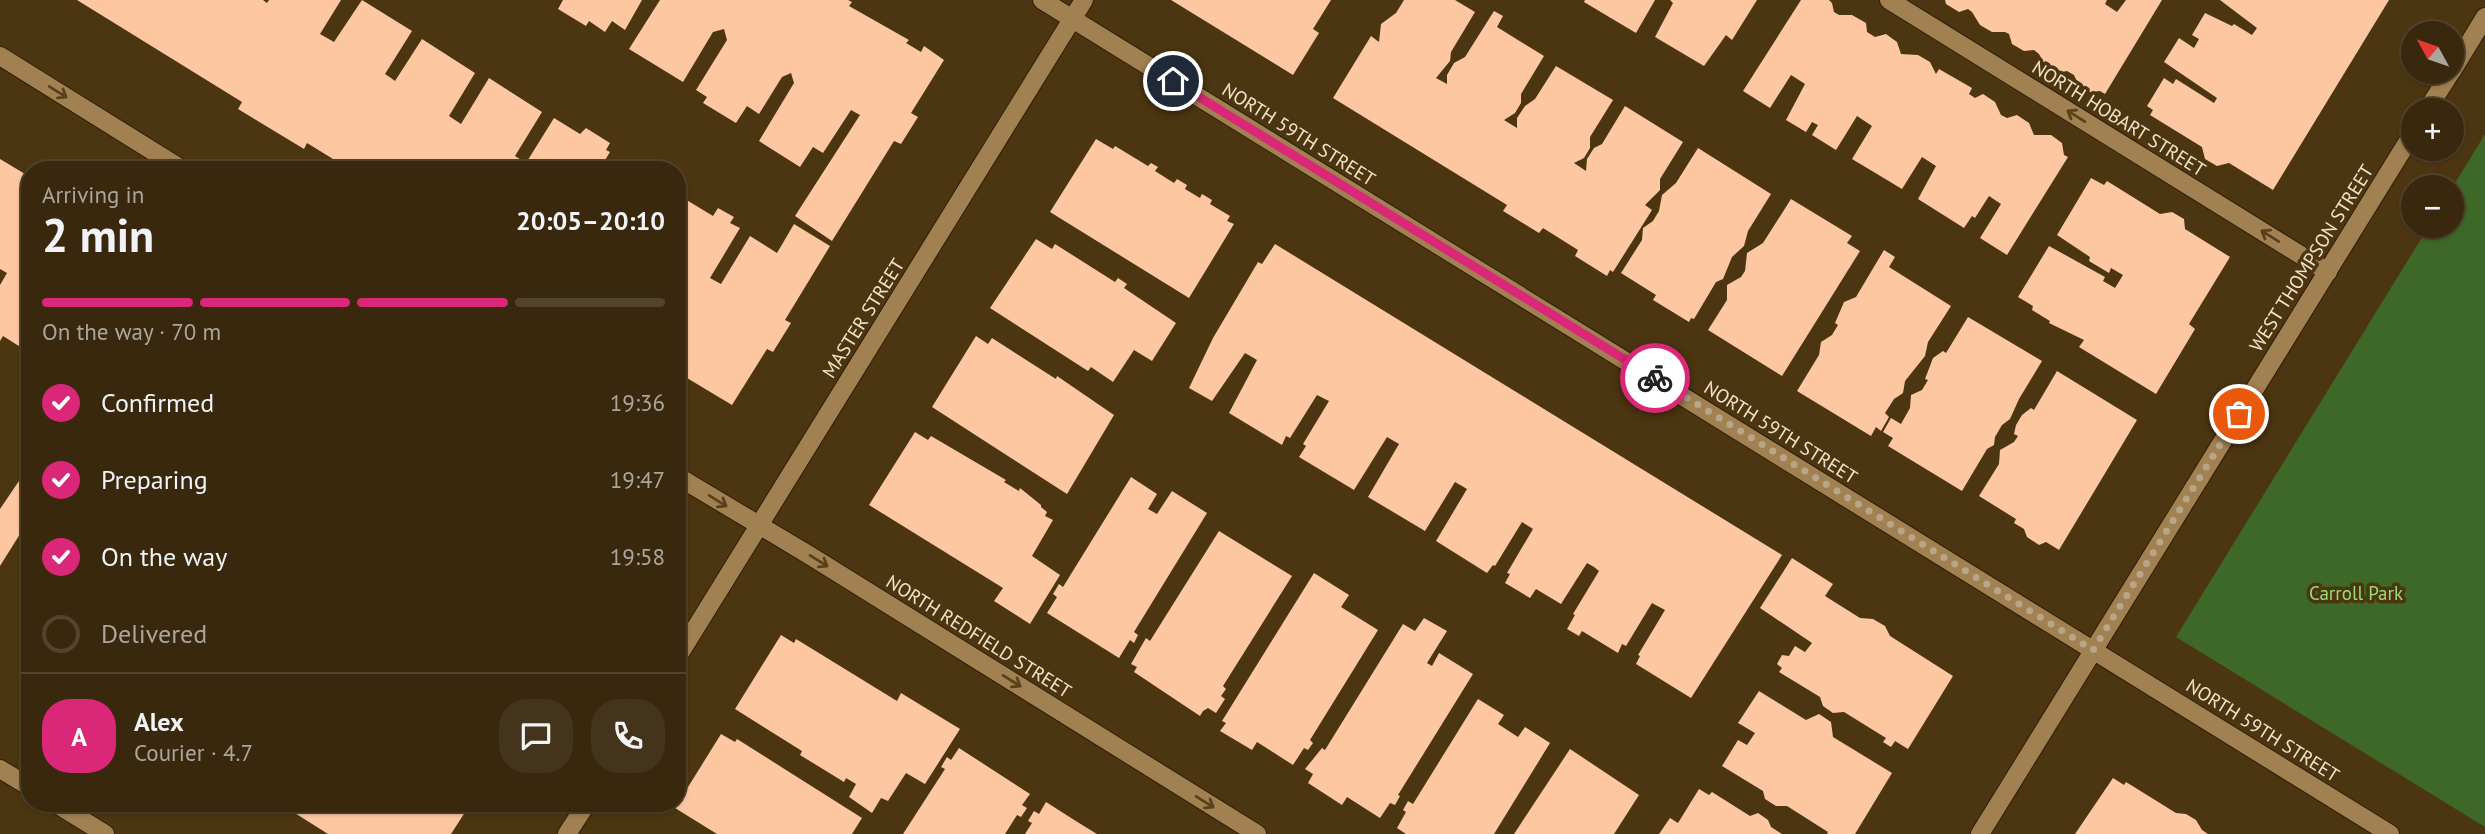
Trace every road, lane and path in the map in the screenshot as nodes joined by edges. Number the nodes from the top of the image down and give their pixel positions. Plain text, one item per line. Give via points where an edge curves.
1 (1042, 0) edge
2 (1084, 0) edge
3 (1889, 0) edge
4 (2485, 17) edge
5 (1072, 19) junction
6 (2464, 50) edge
7 (0, 57) edge
8 (2401, 153) edge
9 (168, 161) edge
10 (2328, 272) junction
11 (686, 482) edge
12 (760, 527) junction
13 (686, 644) edge
14 (2093, 650) junction
15 (0, 769) edge
16 (21, 782) edge
17 (70, 812) edge
18 (581, 812) edge
19 (105, 834) edge
20 (567, 834) edge
21 (1257, 834) edge
22 (1980, 834) edge
23 (2390, 834) edge

1 - 5 street, NORTH 59TH STREET
2 - 5 street, MASTER STREET
10 -> 3 street, NORTH HOBART STREET
4 - 6 street
5 - 12 street, MASTER STREET
5 - 14 street, NORTH 59TH STREET
7 -> 9 street
8 - 10 street, WEST THOMPSON STREET
10 - 14 street, WEST THOMPSON STREET
11 -> 12 street, NORTH REDFIELD STREET
12 - 13 street, MASTER STREET
12 -> 21 street, NORTH REDFIELD STREET
14 - 22 street, WEST THOMPSON STREET
14 - 23 street, NORTH 59TH STREET
15 - 16 street
17 - 19 street
18 - 20 street

